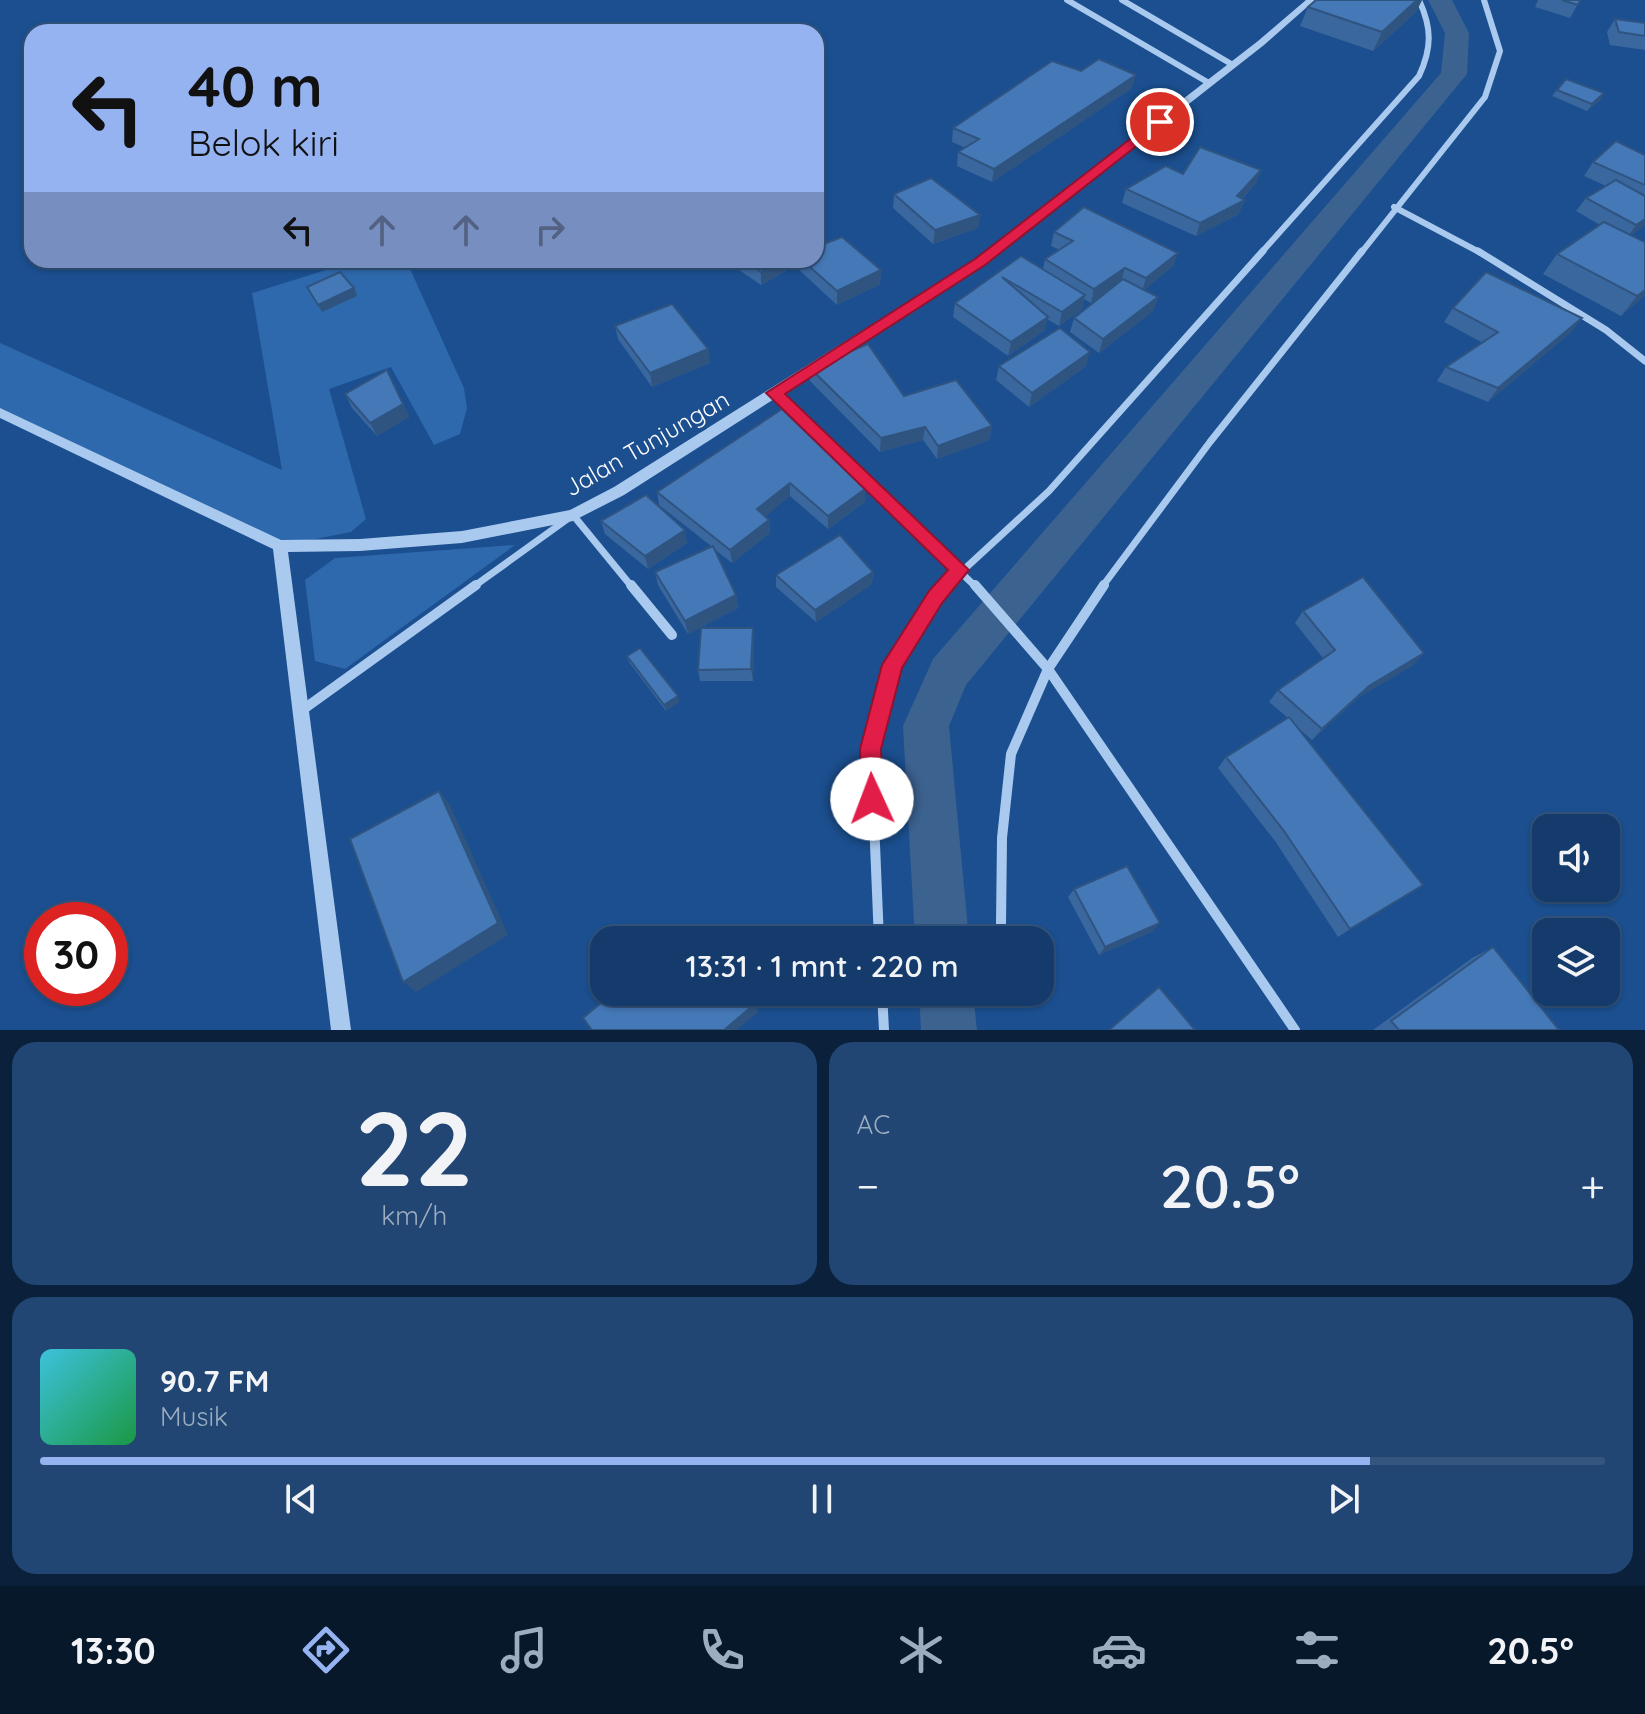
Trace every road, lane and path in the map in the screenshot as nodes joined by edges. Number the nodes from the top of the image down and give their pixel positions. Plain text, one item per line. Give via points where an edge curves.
1 (1067, 0) edge
2 (1122, 0) edge
3 (1311, 0) edge
4 (1419, 0) edge
5 (1484, 0) edge
6 (1233, 65) junction
7 (1209, 83) junction
8 (1394, 207) junction
9 (1645, 361) edge
10 (774, 393) junction
11 (0, 413) edge
12 (573, 515) junction
13 (280, 546) junction
14 (960, 570) junction
15 (672, 635) dead end
16 (1048, 669) junction
17 (301, 712) junction
18 (1001, 924) dead end
19 (878, 926) edge
20 (883, 1006) edge
21 (341, 1030) edge
22 (884, 1030) edge
23 (1295, 1030) edge

1 - 7 street
2 - 6 street
3 - 6 street, Jalan Tunjungan
4 - 14 street via 1427,14 1432,50 1419,76 1049,491
5 - 8 street via 1500,51 1485,97
6 - 7 street, Jalan Tunjungan
7 - 10 street, Jalan Tunjungan via 980,262
8 - 9 street via 1501,263
8 - 16 street via 1210,442 1077,621
10 - 12 street, Jalan Tunjungan
10 - 14 street
11 - 13 street, Jalan Tunjungan
12 - 13 street, Jalan Tunjungan via 462,537
12 - 15 street
12 - 17 street
13 - 17 street
14 - 16 street
14 - 19 street via 892,665 871,749
16 - 18 street via 1011,754 1002,838
16 - 23 street
17 - 21 street
20 - 22 street

